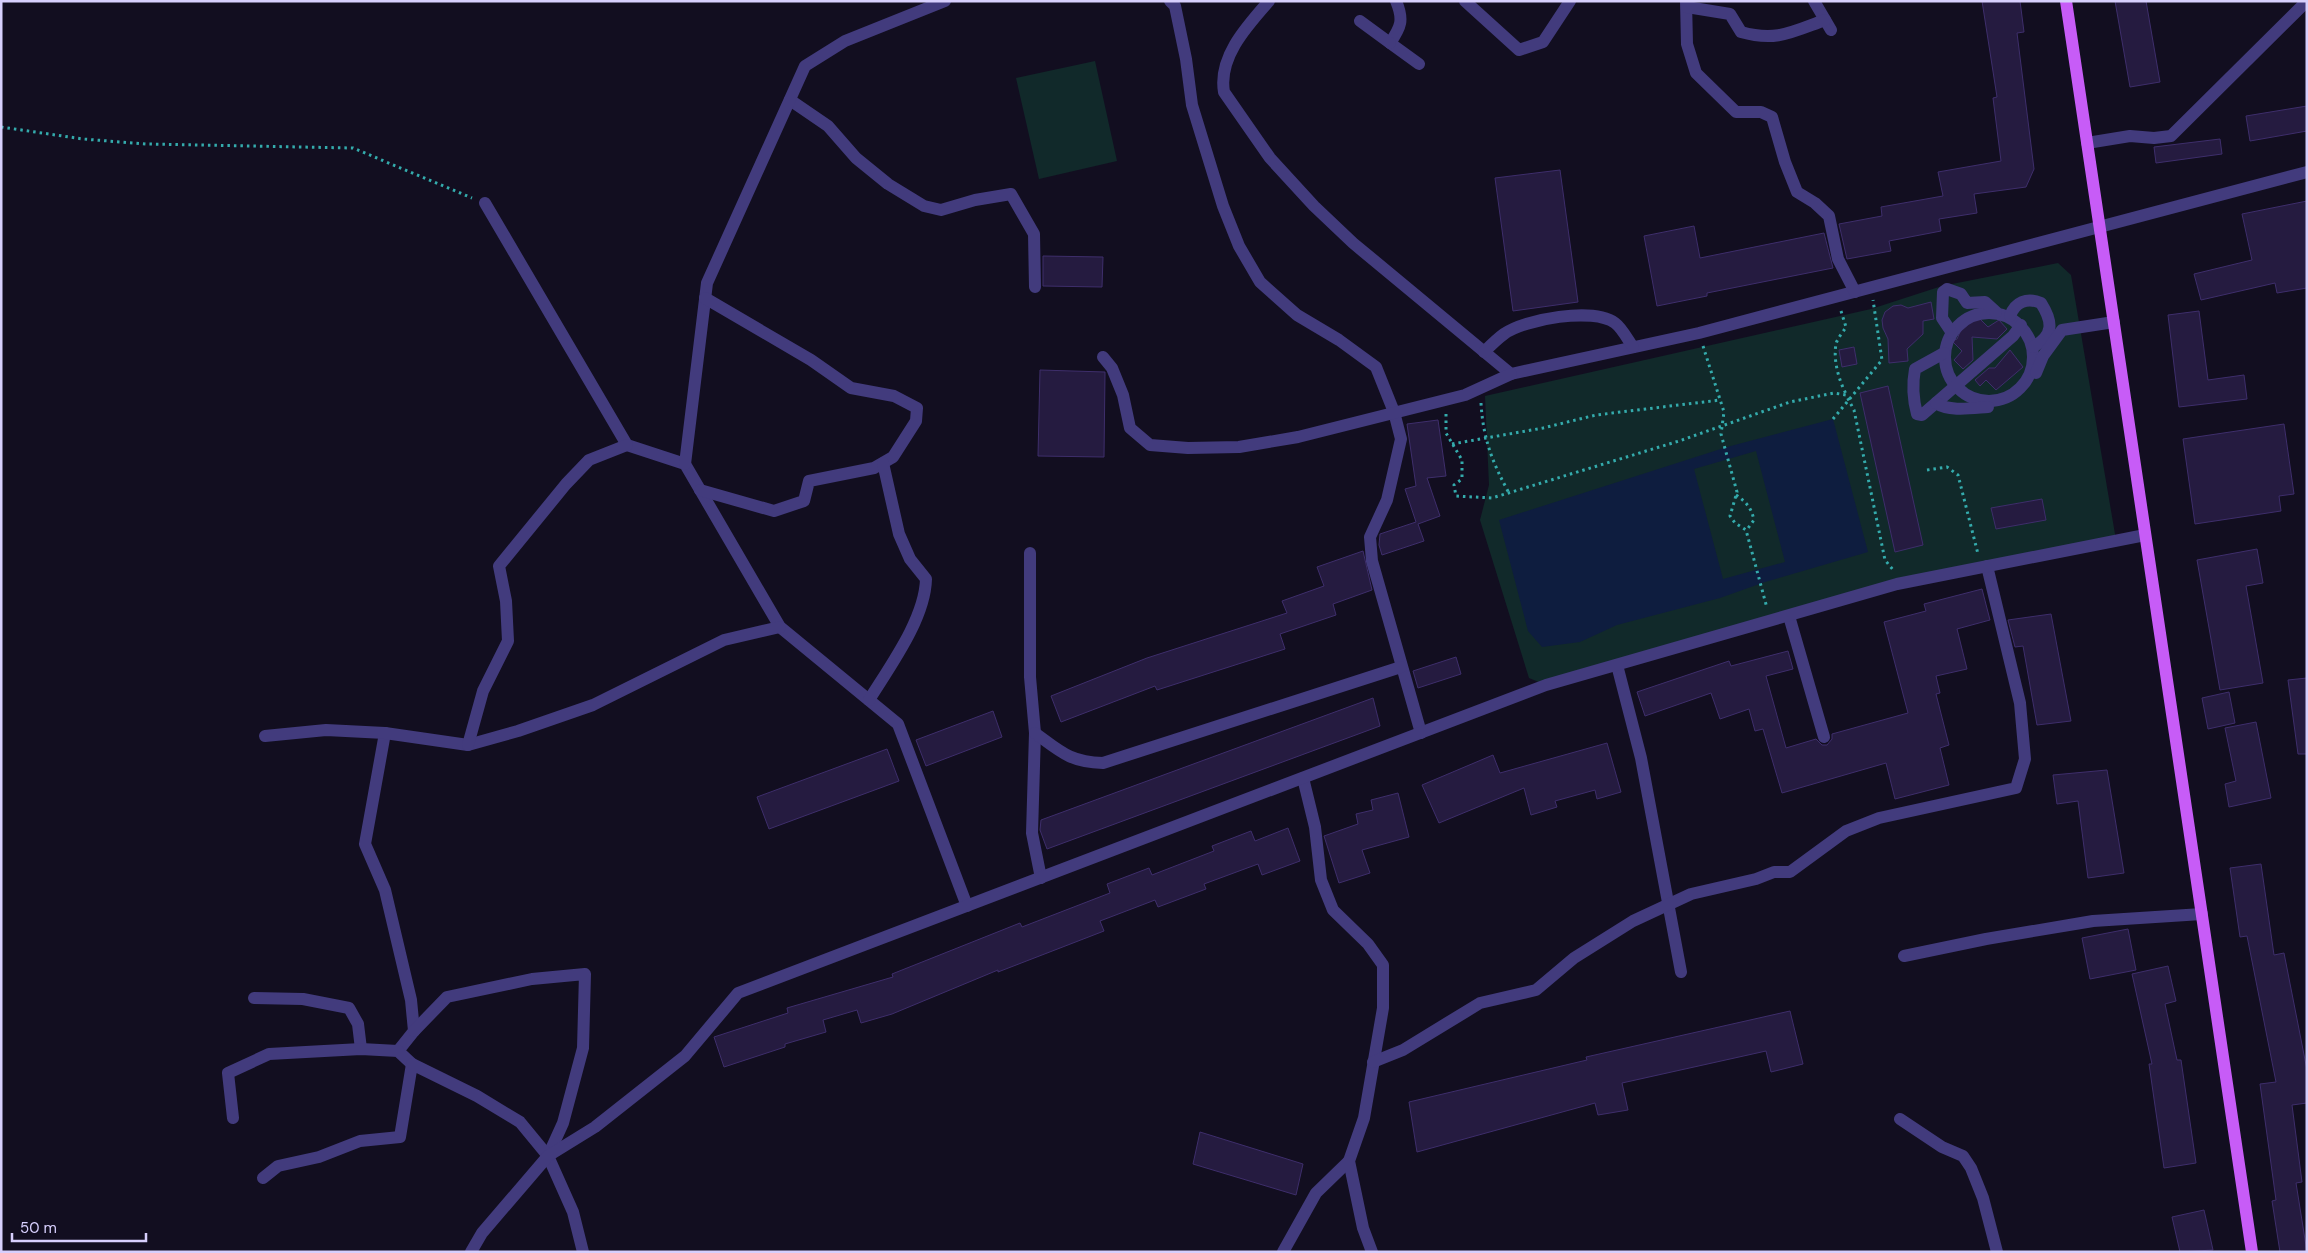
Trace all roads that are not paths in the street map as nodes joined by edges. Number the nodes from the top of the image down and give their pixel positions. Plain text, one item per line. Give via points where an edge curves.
1 (945, 1) edge
2 (1170, 1) edge
3 (1269, 1) edge
4 (1396, 1) edge
5 (1465, 1) edge
6 (1570, 1) edge
7 (1814, 1) edge
8 (2066, 1) edge
9 (2307, 1) edge
10 (1686, 4) edge
11 (1360, 21) dead end
12 (1390, 44) junction
13 (1419, 64) dead end
14 (790, 100) junction
15 (2087, 143) junction
16 (2307, 172) edge
17 (485, 203) road end
18 (2100, 228) junction
19 (1943, 269) junction
20 (1035, 287) dead end
21 (1947, 289) junction
22 (1855, 292) junction
23 (705, 298) junction
24 (1996, 312) junction
25 (2010, 316) junction
26 (2114, 322) junction
27 (2021, 325) junction
28 (1952, 333) junction
29 (1633, 347) junction
30 (2033, 347) junction
31 (1484, 352) junction
32 (1944, 353) junction
33 (1102, 357) dead end
34 (1511, 374) junction
35 (1956, 386) junction
36 (1936, 403) junction
37 (1394, 412) junction
38 (627, 445) junction
39 (883, 463) junction
40 (685, 464) junction
41 (700, 490) junction
42 (2145, 534) junction
43 (1030, 553) dead end
44 (1988, 566) junction
45 (1789, 616) junction
46 (780, 627) junction
47 (1616, 665) junction
48 (1400, 667) junction
49 (869, 700) junction
50 (385, 733) junction
51 (1035, 733) junction
52 (1421, 733) junction
53 (265, 736) dead end
54 (1824, 737) dead end
55 (468, 745) junction
56 (1303, 778) junction
57 (1041, 878) junction
58 (967, 906) junction
59 (1669, 906) junction
60 (2202, 914) junction
61 (1904, 956) dead end
62 (1681, 972) dead end
63 (254, 998) dead end
64 (414, 1031) junction
65 (361, 1049) junction
66 (398, 1052) junction
67 (1373, 1062) junction
68 (412, 1064) junction
69 (233, 1118) dead end
70 (1900, 1119) dead end
71 (548, 1156) junction
72 (1349, 1161) junction
73 (264, 1178) dead end
74 (471, 1252) edge
75 (583, 1252) edge
76 (1283, 1252) edge
77 (1372, 1252) edge
78 (1997, 1252) edge
79 (2252, 1252) edge

1 - 14 street via 845,41 805,66
2 - 37 street via 1175,6 1192,105 1223,206 1239,246 1260,282 1297,315 1376,367
3 - 31 street via 1229,55 1222,80 1224,92 1270,158 1314,206 1353,243
4 - 12 street via 1401,27
5 - 6 street via 1519,50 1543,42
7 - 10 street via 1828,25 1761,38 1740,32 1730,14
8 - 15 main road
9 - 15 street via 2171,136 2130,136
10 - 22 street via 1688,44 1696,73 1736,112 1761,112 1772,117 1797,192 1829,216 1838,259
11 - 12 street
12 - 13 street
14 - 20 street via 828,126 856,158 888,184 924,206 942,210 1011,194 1034,234
14 - 23 street via 707,283
15 - 18 main road
16 - 18 street
17 - 38 street
18 - 19 street
18 - 26 main road
19 - 21 street
19 - 22 street
21 - 24 street via 1961,294 1966,303 1985,302
21 - 28 street via 1943,292 1942,318
22 - 29 street
23 - 39 street via 852,388 894,396 917,408 916,421 892,457
23 - 40 street
24 - 25 street
24 - 28 street via 1968,317
25 - 27 street
25 - 30 street via 2020,302 2033,299 2041,303 2051,322 2042,342
26 - 36 street via 2062,330 2043,356 2028,389 2008,403 1974,408 1941,407
26 - 42 main road
27 - 30 street
27 - 35 street via 2013,336
28 - 32 street
29 - 31 street via 1615,323 1577,314 1551,318 1505,333
29 - 34 street
30 - 35 street via 2034,364 2029,377 2008,397 1978,400
31 - 34 street
32 - 35 street via 1946,368
32 - 36 street via 1915,369 1912,382 1917,414 1922,415
33 - 37 street via 1112,368 1123,395 1130,428 1150,445 1239,447 1298,438
34 - 37 street via 1465,394
35 - 36 street
37 - 48 street via 1401,439 1387,500 1370,537 1372,561
38 - 40 street
38 - 55 street via 589,460 499,566 506,601 508,641 482,691
39 - 41 street via 874,468 809,481 804,501 774,511
39 - 49 street via 899,534 910,559 926,579 926,592 907,637
40 - 41 street
41 - 46 street
42 - 44 street
42 - 60 main road
43 - 51 street via 1030,676
44 - 45 street via 1904,583
44 - 59 street via 2020,704 2025,759 2016,788 1879,818 1846,831 1790,872 1774,872 1691,894
45 - 47 street
45 - 54 street
46 - 49 street
46 - 55 street via 724,640 593,705
47 - 52 street via 1546,685
47 - 59 street via 1642,758
48 - 51 street via 1104,763 1081,762
48 - 52 street
49 - 58 street via 898,724
50 - 53 street via 326,730
50 - 55 street
50 - 64 street via 365,844 385,890
51 - 57 street via 1032,833
52 - 56 street
56 - 57 street
56 - 67 street via 1315,827 1321,880 1332,910 1368,944 1383,965 1382,1008
57 - 58 street
58 - 71 street via 738,994 685,1056 596,1127
59 - 62 street
59 - 67 street via 1633,921 1574,958 1536,990 1480,1003 1402,1050
60 - 61 street via 2093,921
60 - 79 main road
63 - 65 street via 303,999 349,1008 358,1024
64 - 66 street
64 - 71 street via 447,997 532,979 585,974 583,1048 563,1123
65 - 66 street
65 - 69 street via 269,1054 228,1073
66 - 68 street
67 - 72 street via 1364,1118
68 - 71 street via 477,1096 520,1122
68 - 73 street via 400,1137 360,1141 319,1157 278,1166
70 - 78 street via 1942,1147 1963,1156 1983,1198
71 - 74 street via 482,1232
71 - 75 street via 573,1212
72 - 76 street via 1316,1193
72 - 77 street via 1363,1228

